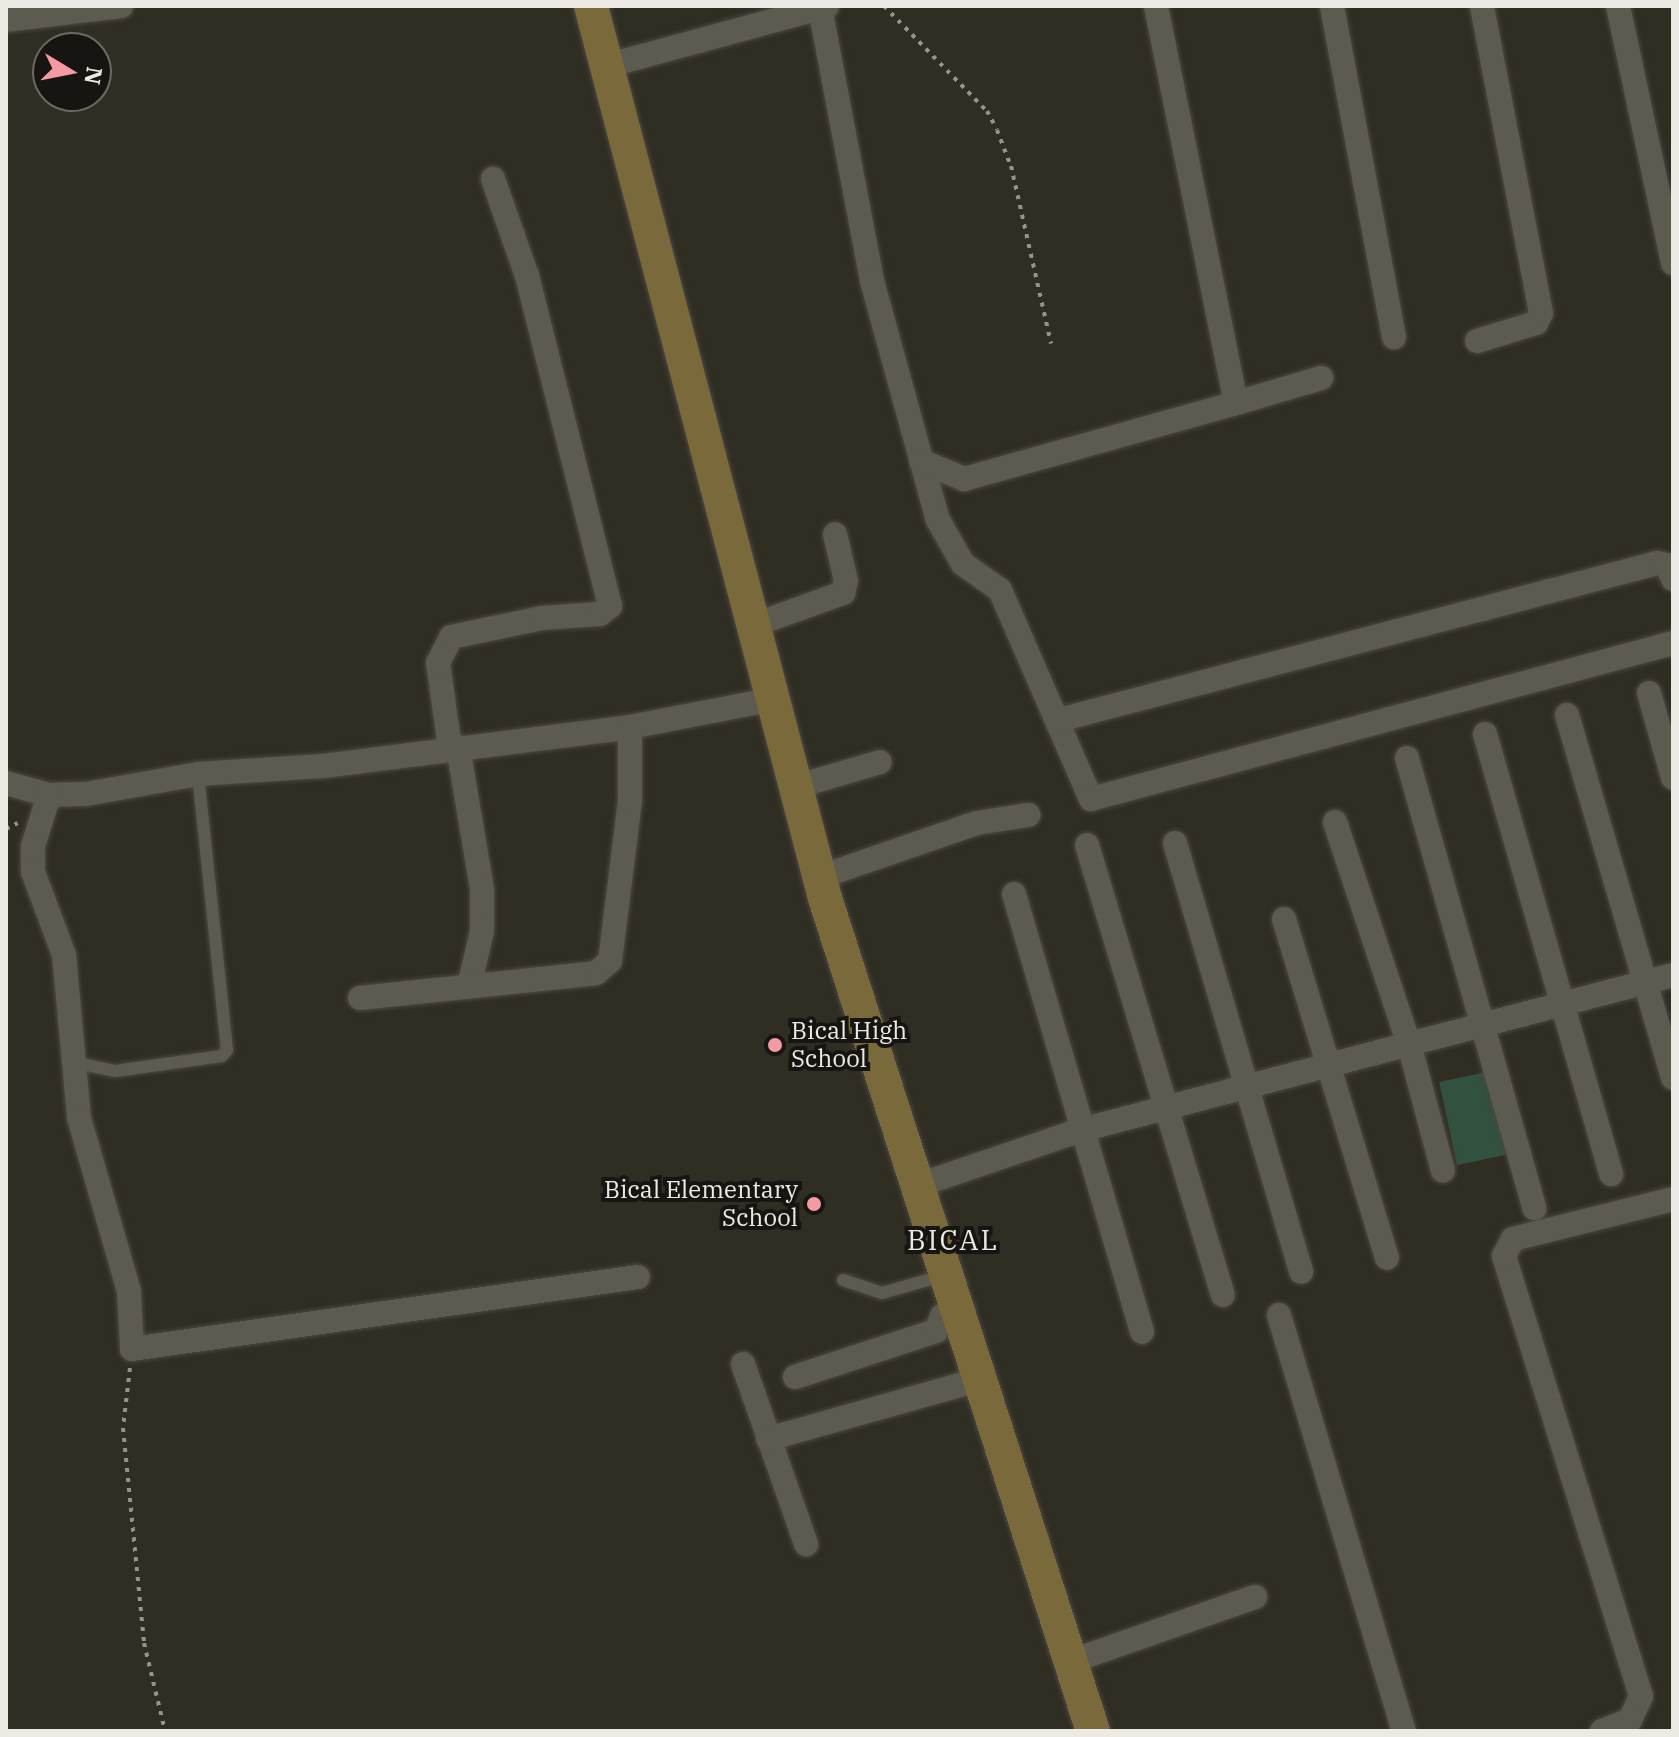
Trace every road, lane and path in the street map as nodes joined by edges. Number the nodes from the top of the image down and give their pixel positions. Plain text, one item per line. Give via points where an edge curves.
1 (121, 6) edge
2 (591, 6) edge
3 (884, 6) edge
4 (1156, 6) edge
5 (1332, 6) edge
6 (1482, 6) edge
7 (1618, 6) edge
8 (823, 7) edge
9 (6, 20) edge
10 (606, 66) junction
11 (493, 179) dead end
12 (1673, 263) edge
13 (1394, 337) dead end
14 (1477, 341) dead end
15 (1051, 344) dead end
16 (1321, 378) dead end
17 (1236, 403) junction
18 (921, 461) junction
19 (835, 534) dead end
20 (1673, 579) edge
21 (754, 625) junction
22 (1673, 643) edge
23 (1649, 693) dead end
24 (774, 699) junction
25 (1567, 715) dead end
26 (1059, 720) junction
27 (630, 727) junction
28 (1485, 734) dead end
29 (454, 748) junction
30 (1407, 758) dead end
31 (880, 762) dead end
32 (198, 774) junction
33 (1673, 778) edge
34 (6, 783) edge
35 (798, 786) junction
36 (49, 795) junction
37 (1028, 815) dead end
38 (1335, 822) dead end
39 (1175, 843) dead end
40 (1087, 845) dead end
41 (820, 877) junction
42 (1014, 894) dead end
43 (1284, 919) dead end
44 (1673, 975) edge
45 (1645, 982) junction
46 (469, 987) junction
47 (360, 998) dead end
48 (1563, 1004) junction
49 (1484, 1025) junction
50 (1409, 1044) junction
51 (70, 1061) junction
52 (1325, 1066) junction
53 (1673, 1078) edge
54 (1247, 1089) junction
55 (1164, 1111) junction
56 (1081, 1130) junction
57 (1443, 1171) dead end
58 (1611, 1174) dead end
59 (919, 1185) junction
60 (1673, 1199) edge
61 (1534, 1208) dead end
62 (1387, 1258) dead end
63 (1301, 1272) dead end
64 (948, 1274) junction
65 (638, 1277) dead end
66 (843, 1280) dead end
67 (1223, 1295) dead end
68 (960, 1309) junction
69 (1279, 1315) dead end
70 (1142, 1332) dead end
71 (132, 1349) junction
72 (743, 1364) dead end
73 (795, 1377) dead end
74 (982, 1379) junction
75 (768, 1439) junction
76 (806, 1544) dead end
77 (1255, 1597) dead end
78 (1072, 1661) junction
79 (165, 1731) edge
80 (1093, 1731) edge
81 (1404, 1731) edge
82 (1602, 1731) edge

1 - 9 street
2 - 10 street
3 - 15 path via 987,111 997,130 1011,166
4 - 17 street
5 - 13 street
6 - 14 street via 1541,313 1536,323
7 - 12 street
8 - 10 street
8 - 18 street via 872,281
10 - 21 street
11 - 29 street via 527,276 610,606 600,614 542,618 451,637 438,663
16 - 17 street
17 - 18 street via 964,479
18 - 26 street via 953,550 963,564 1000,590
19 - 21 street via 846,581 843,593
20 - 26 street via 1667,565 1657,563
21 - 24 street
22 - 26 street via 1101,799 1091,799 1083,790
23 - 33 street
24 - 27 street
24 - 35 street
25 - 45 street
27 - 29 street
27 - 46 street via 630,800 610,961 596,973
28 - 48 street
29 - 32 street via 323,766
29 - 46 street via 482,907
30 - 49 street
31 - 35 street
32 - 36 street via 86,794
32 - 51 lane via 227,1050 222,1056 115,1071
34 - 36 street
35 - 41 street
36 - 51 street via 33,846 33,872 64,955
37 - 41 street via 977,823
38 - 50 street
39 - 54 street
40 - 55 street
41 - 59 street
42 - 56 street
43 - 52 street
44 - 45 street
45 - 48 street
45 - 53 street
46 - 47 street
48 - 49 street
48 - 58 street
49 - 50 street
49 - 61 street
50 - 52 street
50 - 57 street
51 - 71 street via 79,1118 129,1291
52 - 54 street
52 - 62 street
54 - 55 street
54 - 63 street
55 - 56 street
55 - 67 street
56 - 59 street
56 - 70 street
59 - 64 street
60 - 82 street via 1513,1239 1504,1256 1641,1696 1630,1720
64 - 66 lane via 882,1293
64 - 68 street
65 - 71 street
68 - 73 street via 942,1316 936,1331
68 - 74 street
69 - 81 street
71 - 79 path via 123,1428 144,1643
72 - 75 street
74 - 75 street
74 - 78 street
75 - 76 street
77 - 78 street
78 - 80 street

